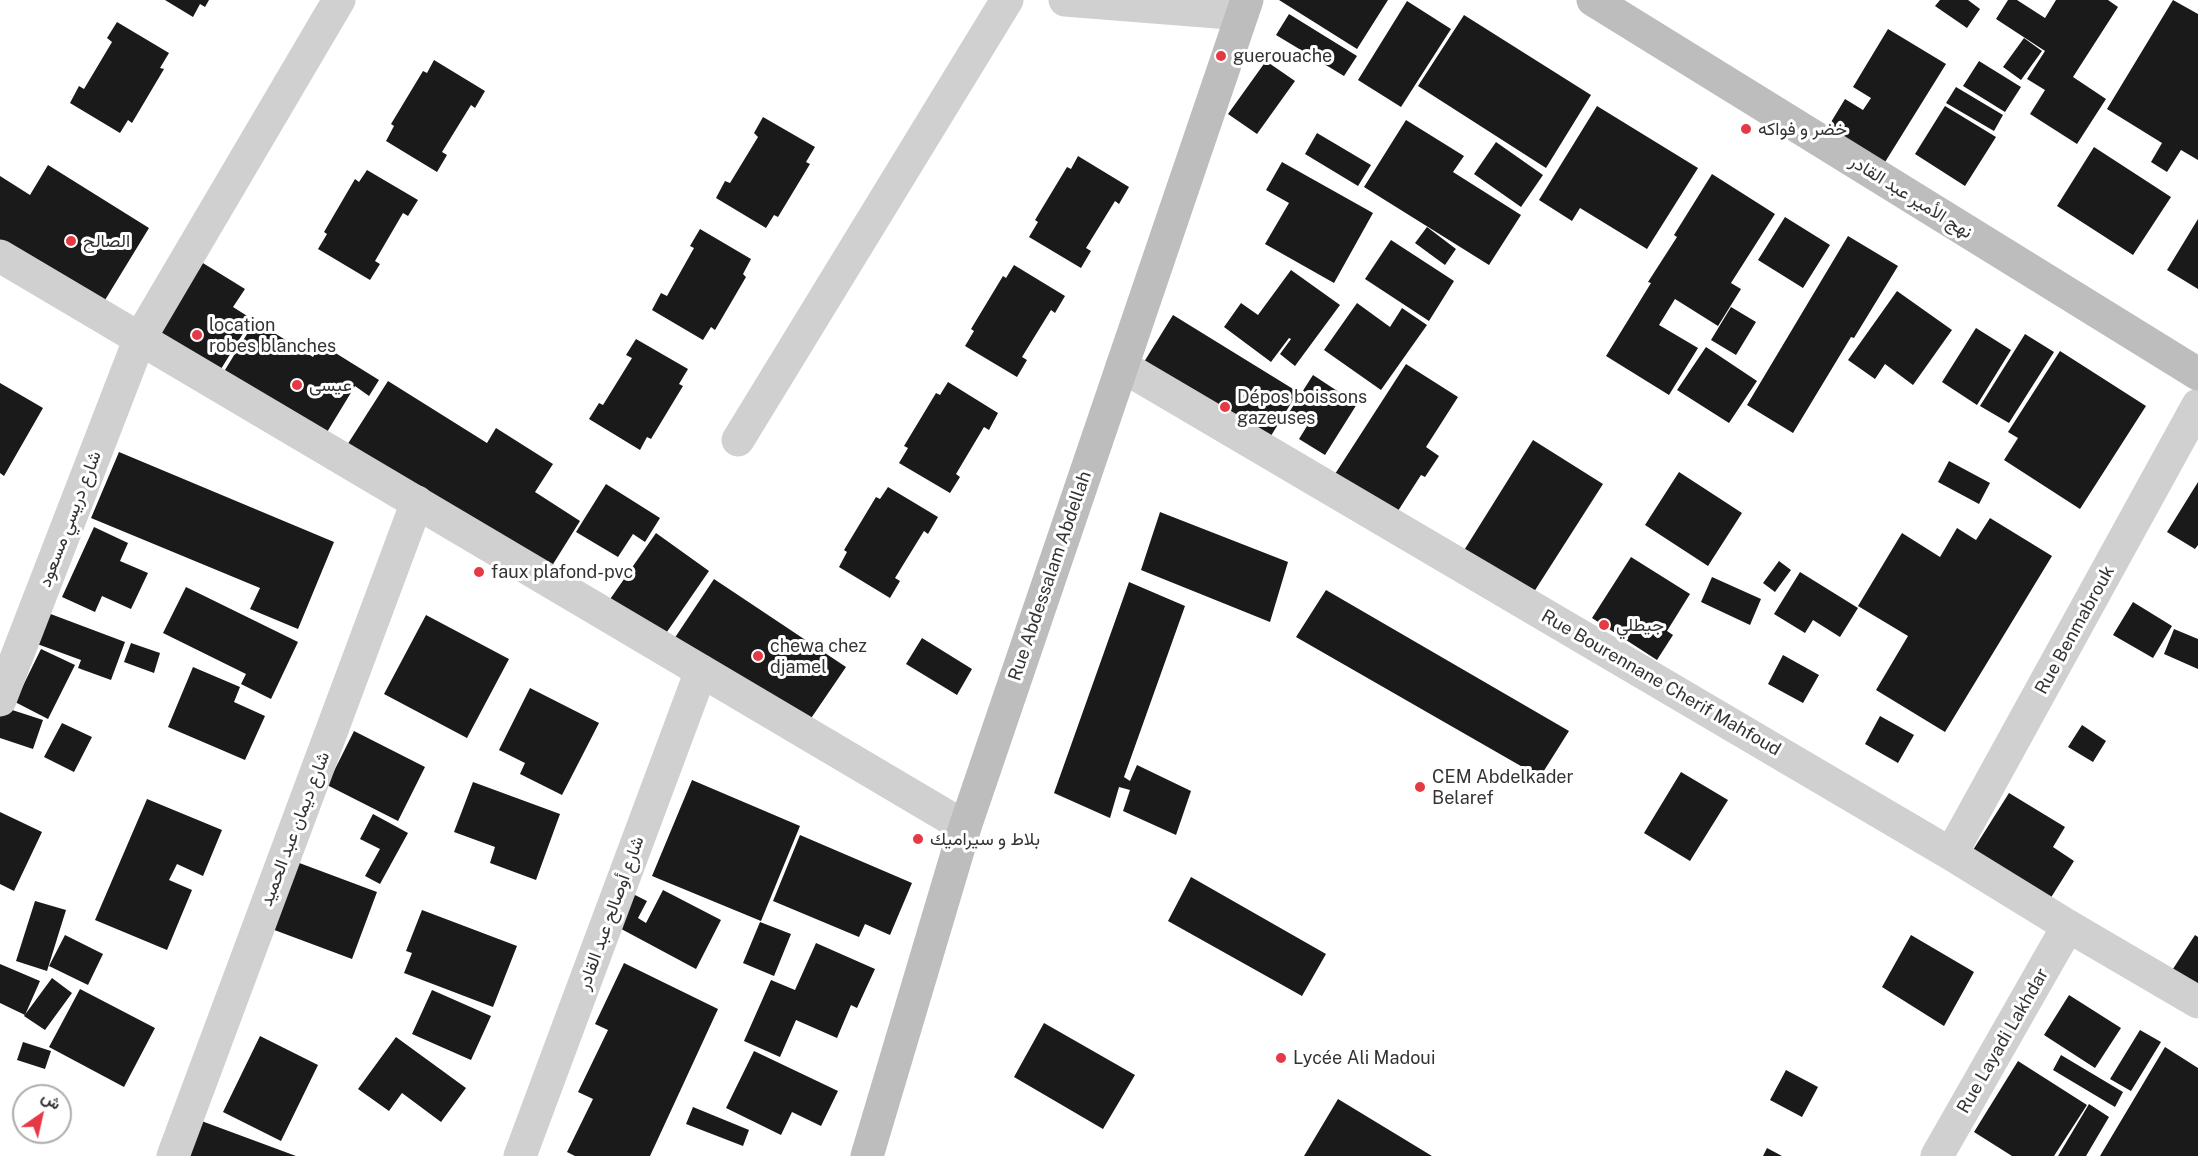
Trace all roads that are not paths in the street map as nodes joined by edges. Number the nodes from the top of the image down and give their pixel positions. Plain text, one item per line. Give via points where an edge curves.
1 (339, 0) edge
2 (1007, 0) edge
3 (1065, 0) edge
4 (1593, 0) edge
5 (1244, 7) edge
6 (0, 256) edge
7 (140, 338) junction
8 (1122, 366) junction
9 (2198, 374) edge
10 (2198, 405) edge
11 (738, 440) dead end
12 (417, 502) junction
13 (701, 671) junction
14 (0, 700) edge
15 (965, 827) junction
16 (1951, 854) junction
17 (2068, 926) junction
18 (2198, 1002) edge
19 (173, 1156) edge
20 (520, 1156) edge
21 (867, 1156) edge
22 (1937, 1156) edge

1 - 7 street, شارع دريسي مسعود
2 - 11 street
3 - 5 street
4 - 9 main road, نهج الأمير عبد القادر
5 - 8 main road, Rue Abdessalam Abdellah
6 - 7 street
7 - 12 street
7 - 14 street, شارع دريسي مسعود
8 - 15 main road, Rue Abdessalam Abdellah
8 - 16 street, Rue Bourennane Cherif Mahfoud
10 - 16 street, Rue Benmabrouk
12 - 13 street
12 - 19 street, شارع ديمان عبد الحميد
13 - 15 street
13 - 20 street, شارع أوصالح عبد القادر
15 - 21 main road, Rue Abdessalam Abdellah
16 - 17 street, Rue Bourennane Cherif Mahfoud
17 - 18 street, Rue Bourennane Cherif Mahfoud
17 - 22 street, Rue Layadi Lakhdar

